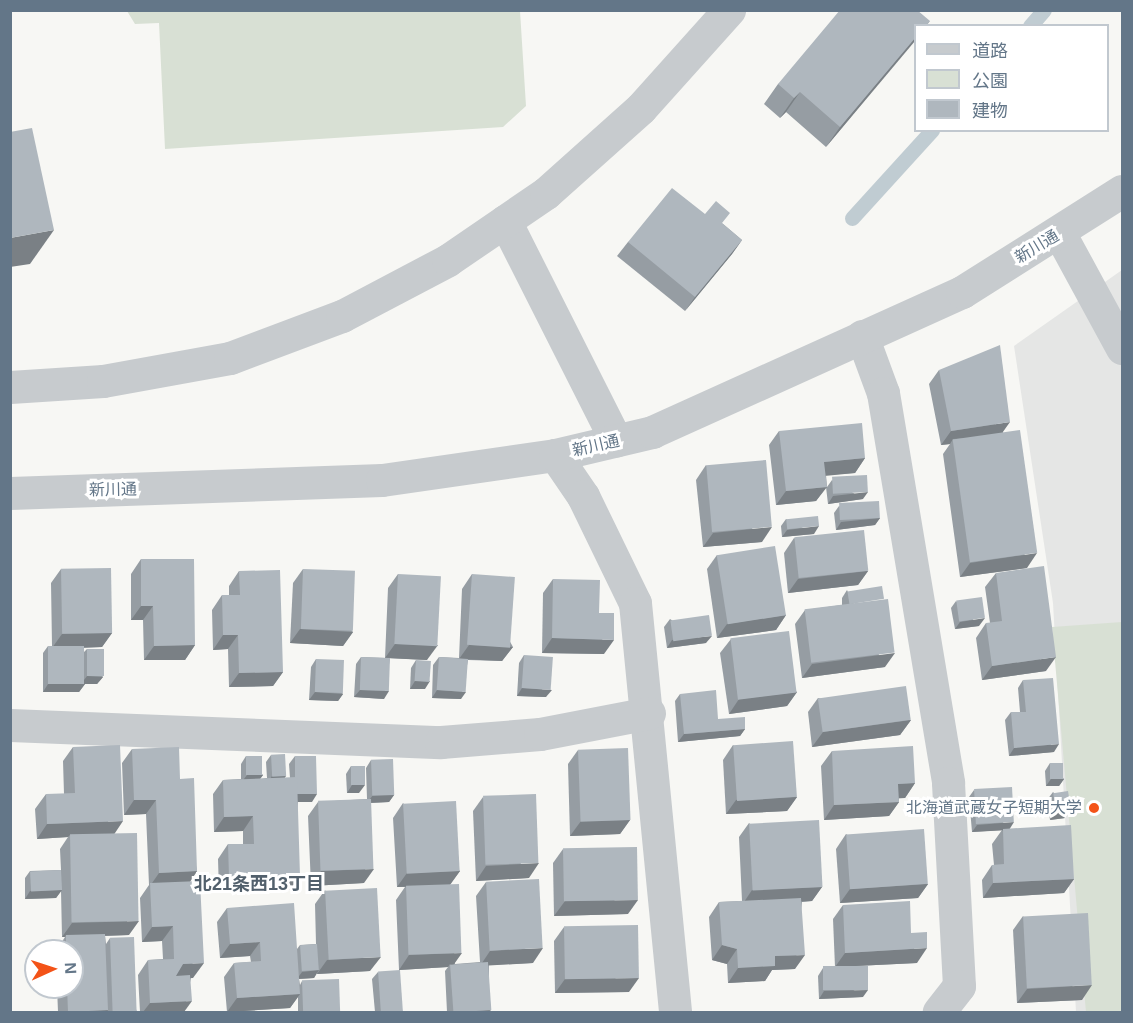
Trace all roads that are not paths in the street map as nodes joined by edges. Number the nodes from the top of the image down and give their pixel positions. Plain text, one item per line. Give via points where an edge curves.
1 (729, 10) edge
2 (1122, 191) edge
3 (505, 221) junction
4 (1060, 234) junction
5 (862, 336) junction
6 (1122, 348) edge
7 (10, 387) edge
8 (616, 441) junction
9 (555, 455) junction
10 (10, 493) edge
11 (650, 713) junction
12 (10, 725) edge
13 (675, 1012) edge
14 (939, 1012) edge

1 - 3 street via 641,108 546,194
2 - 4 street, 新川通
3 - 7 street via 448,260 342,316 230,358 103,381
3 - 8 street
4 - 5 street, 新川通 via 962,292
4 - 6 street
5 - 8 street, 新川通 via 652,432
5 - 14 street via 883,393 948,783 959,987
8 - 9 street, 新川通
9 - 10 street, 新川通 via 382,480
9 - 11 street via 583,496 635,603
11 - 12 street via 540,734 441,742
11 - 13 street

